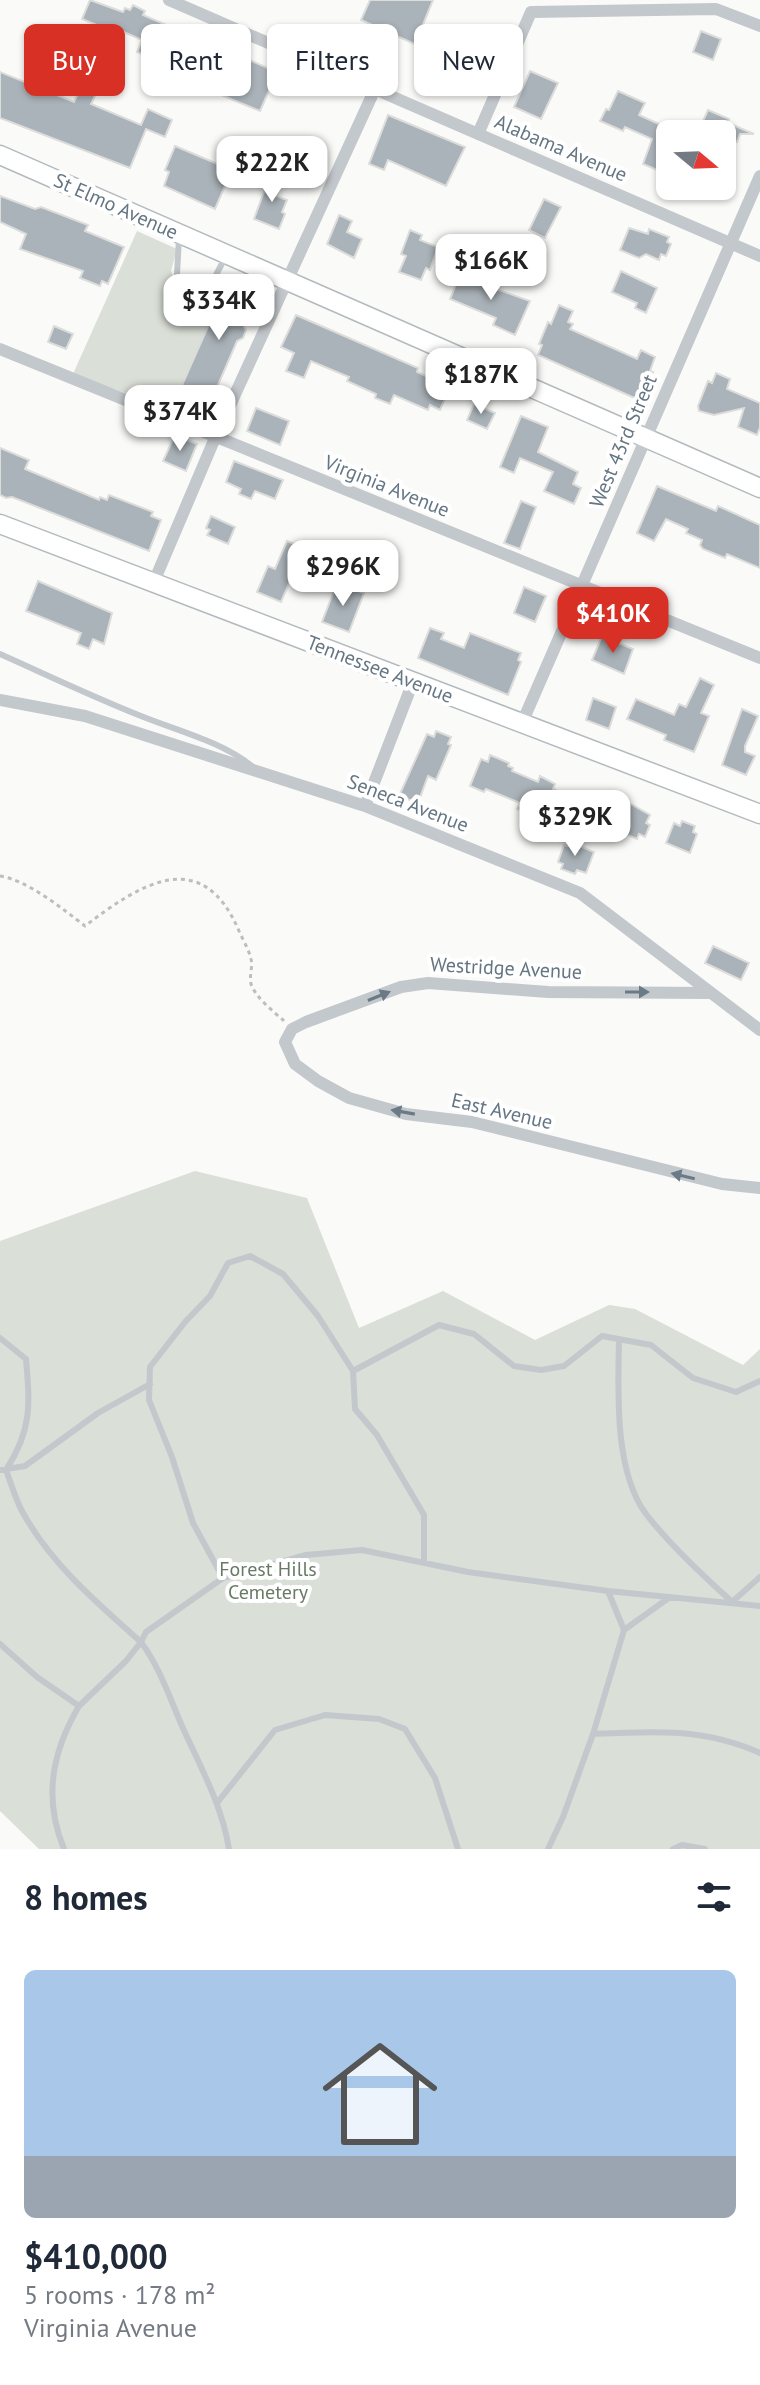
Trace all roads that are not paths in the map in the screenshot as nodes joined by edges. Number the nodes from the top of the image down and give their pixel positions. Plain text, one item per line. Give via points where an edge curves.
1 (169, 0) edge
2 (760, 26) edge
3 (267, 42) edge
4 (372, 96) edge
5 (391, 96) edge
6 (478, 134) junction
7 (0, 155) edge
8 (760, 176) edge
9 (180, 235) junction
10 (730, 243) junction
11 (227, 254) junction
12 (760, 256) edge
13 (288, 282) junction
14 (0, 349) edge
15 (215, 438) junction
16 (646, 438) junction
17 (760, 488) edge
18 (0, 524) edge
19 (153, 584) junction
20 (582, 587) junction
21 (0, 654) edge
22 (760, 658) edge
23 (413, 682) junction
24 (0, 700) edge
25 (522, 723) junction
26 (259, 772) junction
27 (365, 806) junction
28 (760, 814) edge
29 (711, 993) junction
30 (292, 1029) joint
31 (760, 1030) edge
32 (760, 1188) edge
33 (0, 1338) edge
34 (619, 1340) junction
35 (353, 1371) junction
36 (760, 1381) edge
37 (150, 1384) junction
38 (3, 1470) edge
39 (424, 1562) junction
40 (760, 1577) edge
41 (223, 1578) junction
42 (608, 1591) junction
43 (670, 1597) junction
44 (732, 1602) junction
45 (760, 1606) edge
46 (624, 1630) junction
47 (141, 1642) junction
48 (0, 1644) edge
49 (79, 1706) junction
50 (593, 1734) junction
51 (760, 1753) edge
52 (217, 1803) junction
53 (64, 1849) edge
54 (229, 1849) edge
55 (458, 1849) edge
56 (548, 1849) edge
57 (673, 1849) edge
58 (705, 1849) edge

1 - 3 street, Alabama Avenue
2 - 6 street via 716,9 531,12
4 - 13 street
5 - 6 street, Alabama Avenue
6 - 10 street, Alabama Avenue
7 - 9 main road, St Elmo Avenue
8 - 10 street, West 43rd Street
9 - 11 main road, St Elmo Avenue
9 - 11 lane via 177,275 186,287 213,283
10 - 12 street, Alabama Avenue
10 - 16 street, West 43rd Street
11 - 13 main road, St Elmo Avenue
13 - 15 street
13 - 16 main road, St Elmo Avenue
14 - 15 street, Virginia Avenue
15 - 19 street
15 - 20 street, Virginia Avenue
16 - 17 main road, St Elmo Avenue
16 - 20 street, West 43rd Street
18 - 19 main road, Tennessee Avenue
19 - 23 main road, Tennessee Avenue
20 - 22 street, Virginia Avenue
20 - 25 street, West 43rd Street
21 - 26 lane via 238,755
23 - 25 main road, Tennessee Avenue
23 - 27 street
24 - 26 street, Seneca Avenue via 85,716
25 - 28 main road, Tennessee Avenue
26 - 27 street, Seneca Avenue
27 - 29 street, Seneca Avenue via 580,893
30 -> 29 street, Westridge Avenue via 401,987 428,983 548,992
29 - 31 street, Seneca Avenue
32 -> 30 street, East Avenue via 722,1184 472,1122 406,1114 349,1098 295,1064 285,1042
33 - 38 lane via 26,1359 30,1404 22,1446
34 - 35 lane via 602,1336 564,1366 541,1370 514,1366 474,1334 439,1325
34 - 36 lane via 651,1345 693,1378 736,1392
34 - 44 lane via 622,1451 632,1484 645,1512
35 - 37 lane via 283,1274 250,1256 228,1263 210,1296 150,1367
35 - 39 lane via 355,1409 377,1435 424,1515
37 - 38 lane via 98,1413 25,1466
37 - 41 lane via 149,1400 193,1523
38 - 47 lane via 48,1549 86,1595
39 - 41 lane via 362,1550 306,1555
39 - 42 lane
40 - 44 lane
41 - 47 lane via 146,1632
42 - 43 lane
42 - 46 lane
43 - 44 lane
43 - 46 lane
44 - 45 lane
46 - 50 lane
47 - 49 lane
47 - 52 lane via 157,1665
48 - 49 lane
49 - 53 lane via 62,1735 51,1790
50 - 51 lane via 684,1731
50 - 56 lane
52 - 54 lane
52 - 55 lane via 275,1730 325,1715 379,1719 405,1729 435,1778
57 - 58 lane

